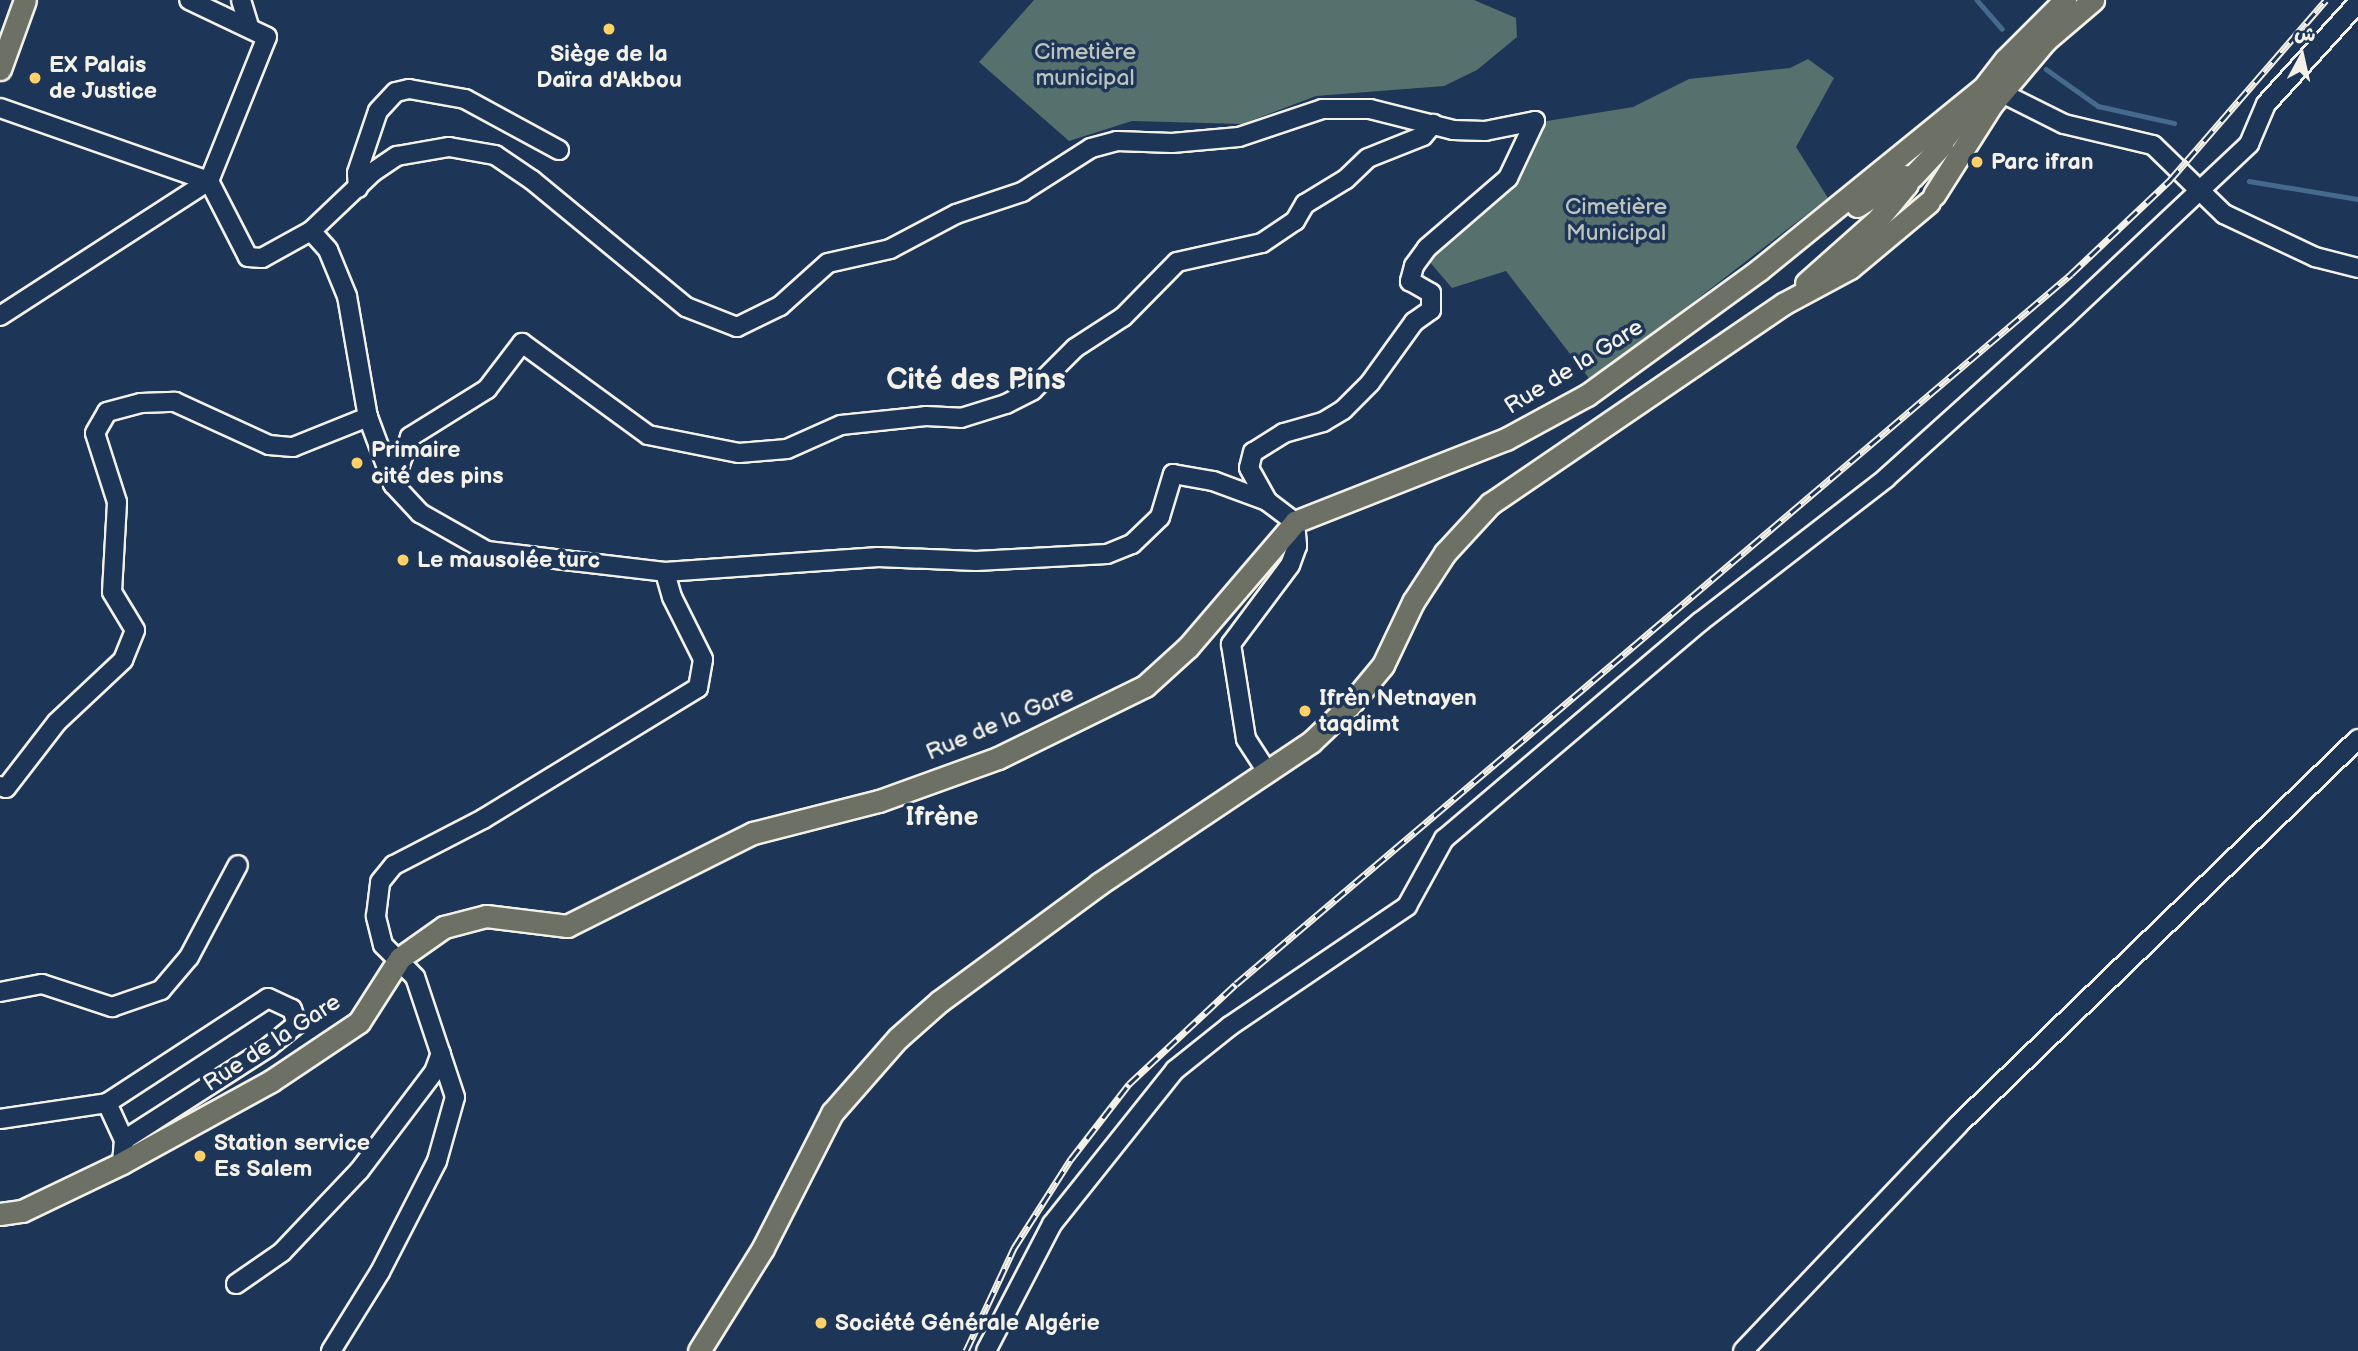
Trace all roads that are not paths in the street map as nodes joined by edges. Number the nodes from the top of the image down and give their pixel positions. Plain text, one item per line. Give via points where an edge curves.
1 (25, 0) edge
2 (190, 0) edge
3 (241, 0) edge
4 (2065, 0) edge
5 (2093, 0) edge
6 (2358, 4) edge
7 (249, 26) junction
8 (2039, 35) junction
9 (0, 69) edge
10 (1992, 95) junction
11 (0, 108) edge
12 (1433, 124) junction
13 (1924, 149) junction
14 (559, 150) dead end
15 (1873, 180) junction
16 (209, 181) junction
17 (1910, 181) junction
18 (358, 188) junction
19 (2198, 192) junction
20 (1931, 198) junction
21 (311, 231) junction
22 (2358, 268) edge
23 (1759, 270) junction
24 (1783, 304) junction
25 (0, 316) edge
26 (368, 417) junction
27 (393, 484) junction
28 (1267, 501) junction
29 (1295, 522) junction
30 (665, 572) junction
31 (2358, 739) edge
32 (1266, 770) junction
33 (0, 786) edge
34 (238, 866) dead end
35 (400, 958) junction
36 (0, 992) edge
37 (441, 1053) junction
38 (107, 1103) junction
39 (0, 1119) edge
40 (124, 1140) junction
41 (122, 1164) junction
42 (0, 1214) edge
43 (236, 1284) dead end
44 (331, 1351) edge
45 (699, 1351) edge
46 (986, 1351) edge
47 (1743, 1351) edge

1 - 9 main road
2 - 7 street
3 - 7 street
4 - 8 main road
5 - 8 main road
6 - 19 street via 2266,104 2249,144
7 - 16 street via 267,37
8 - 10 main road
10 - 13 main road
10 - 19 street via 2064,124 2153,145
10 - 20 main road
11 - 16 street
12 - 18 street via 1370,109 1322,109 1239,137 1172,144 1117,141 1091,148 1022,192 956,214 890,249 828,263 780,306 737,327 685,307 532,180 495,155 425,148 397,156
12 - 27 street via 1423,136 1368,158 1346,179 1305,204 1296,221 1262,243 1177,262 1123,317 1075,348 1033,390 1006,404 961,418 926,416 841,425 787,449 739,453 648,435 522,342 487,389 432,419 410,437
12 - 28 street via 1485,131 1535,121 1508,178 1427,248 1414,266 1410,281 1431,293 1431,310 1414,322 1370,383 1343,410 1323,422 1284,433 1253,452 1249,468
13 - 15 main road, Rue de la Gare
13 - 17 main road
14 - 18 street via 465,99 409,89 396,92 378,111 357,173
15 - 17 main road via 1895,174
15 - 23 main road, Rue de la Gare
16 - 21 street via 248,257 262,258
16 - 25 street
17 - 20 main road via 1911,200
17 - 23 main road via 1868,199 1798,250
17 - 24 main road via 1878,219
18 - 21 street
19 - 22 street via 2258,233
19 - 46 street via 1886,478 1700,622 1444,839 1407,905 1192,1054 1141,1109 1052,1224
20 - 24 main road via 1850,268
21 - 26 street via 328,250 347,296
23 - 29 main road, Rue de la Gare via 1587,395 1506,439
24 - 32 main road via 1490,503 1446,553 1413,602 1382,665 1349,706 1311,742
26 - 27 street
26 - 33 street via 293,447 268,445 175,402 141,403 107,412 94,433 117,502 112,592 135,630 123,660 57,722 6,788
27 - 30 street via 420,513 487,551
28 - 29 street
28 - 30 street via 1213,481 1173,474 1155,524 1132,544 1107,554 975,561 878,557
29 - 32 street via 1297,546 1290,565 1231,643 1246,739
29 - 35 main road, Rue de la Gare via 1188,646 1145,686 1010,752 879,801 754,833 567,926 486,916 444,927
30 - 35 street via 672,597 703,659 698,688 483,819 394,865 380,882 376,916 383,945
31 - 47 street via 1958,1125
32 - 45 main road via 1099,884 940,1001 898,1038 832,1113 763,1248
34 - 36 street via 189,957 161,989 113,1007 42,984
35 - 37 street via 415,977
35 - 41 main road, Rue de la Gare via 359,1022 271,1081
37 - 43 street via 434,1072 359,1171 282,1252
37 - 44 street via 455,1097 437,1161 380,1272
38 - 39 street
38 - 40 street
38 - 40 street via 268,998 292,1009 297,1024 269,1047
40 - 41 street
41 - 42 main road, Rue de la Gare via 22,1210

